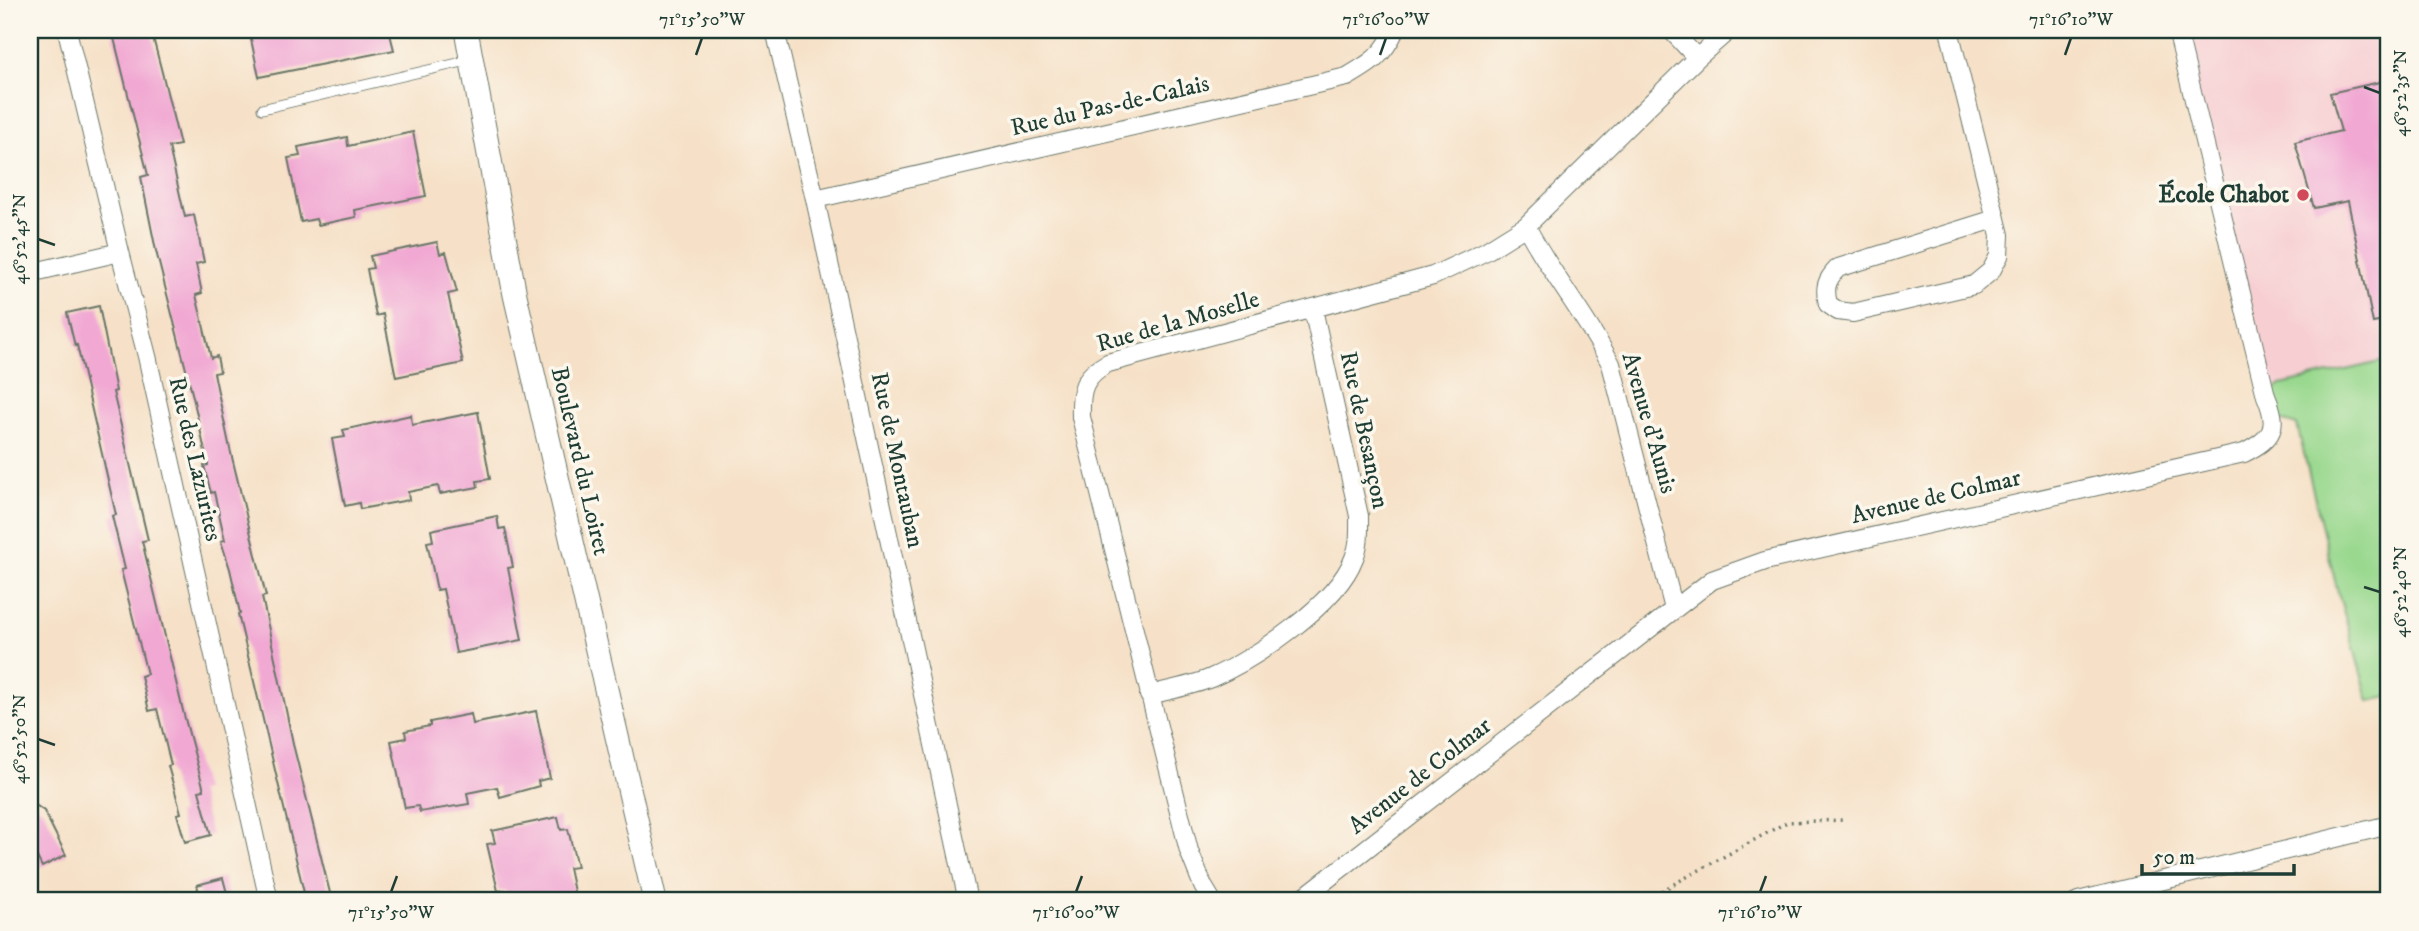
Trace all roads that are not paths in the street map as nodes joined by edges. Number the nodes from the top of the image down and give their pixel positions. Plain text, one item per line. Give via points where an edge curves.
1 (67, 30) edge
2 (466, 30) edge
3 (775, 30) edge
4 (1395, 30) edge
5 (1671, 30) edge
6 (1729, 30) edge
7 (1949, 30) edge
8 (2177, 30) edge
9 (1697, 58) junction
10 (472, 60) junction
11 (262, 109) dead end
12 (815, 199) junction
13 (1994, 219) junction
14 (1526, 226) junction
15 (120, 252) junction
16 (30, 273) edge
17 (1313, 309) junction
18 (1674, 610) junction
19 (1149, 695) junction
20 (2389, 825) edge
21 (269, 901) edge
22 (655, 901) edge
23 (968, 901) edge
24 (1213, 901) edge
25 (1299, 901) edge
26 (2078, 901) edge

1 - 15 street, Rue des Lazurites
2 - 10 street, Boulevard du Loiret
3 - 12 street, Rue de Montauban
4 - 12 street, Rue du Pas-de-Calais via 1374,62 1347,77
5 - 9 street
6 - 9 street, Rue de la Moselle
7 - 13 street
8 - 18 street, Avenue de Colmar via 2266,396 2275,416 2261,444 2244,453 1765,561 1712,580
9 - 14 street, Rue de la Moselle
10 - 11 lane
10 - 22 street, Boulevard du Loiret via 516,295
12 - 23 street, Rue de Montauban
13 - 13 street via 2000,235 1999,256 1991,271 1974,285 1853,313 1828,304 1824,290 1838,268
14 - 17 street, Rue de la Moselle via 1433,275
14 - 18 street, Avenue d'Aunis via 1611,364
15 - 16 street
15 - 21 street, Rue des Lazurites
17 - 19 street, Rue de Besançon via 1359,516 1360,540 1354,560 1342,581 1303,620 1253,656 1210,678
17 - 19 street, Rue de la Moselle via 1108,363 1086,380 1080,398 1081,417
18 - 25 street, Avenue de Colmar
19 - 24 street, Rue de la Moselle via 1189,851
20 - 26 street

